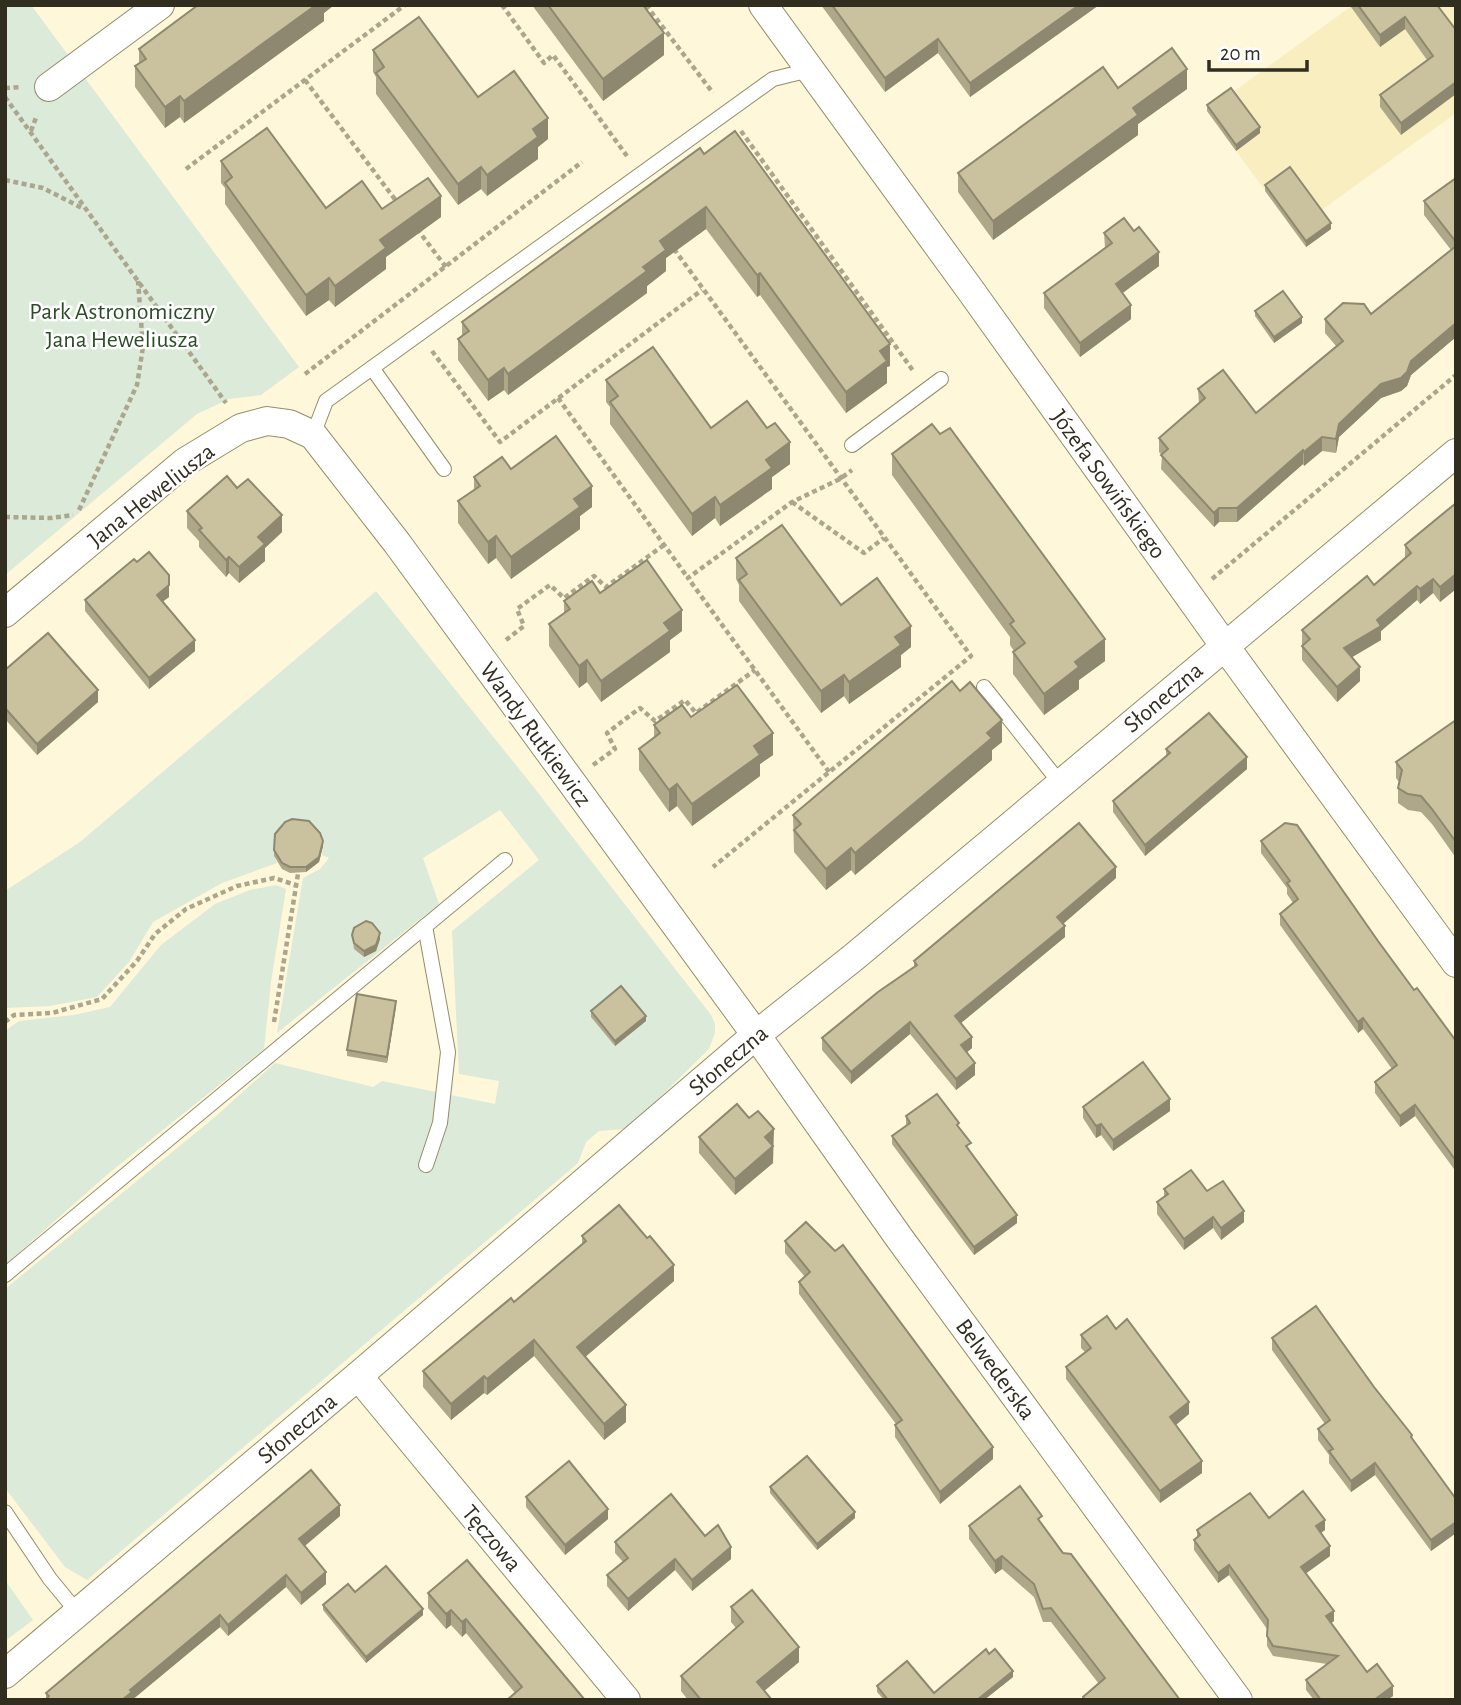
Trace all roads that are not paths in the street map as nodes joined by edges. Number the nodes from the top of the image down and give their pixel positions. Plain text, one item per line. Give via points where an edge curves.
1 (160, 5) edge
2 (762, 5) edge
3 (810, 70) junction
4 (49, 86) dead end
5 (372, 368) junction
6 (941, 379) dead end
7 (313, 435) junction
8 (852, 445) dead end
9 (1456, 453) edge
10 (444, 469) dead end
11 (5, 613) edge
12 (1224, 645) junction
13 (984, 687) dead end
14 (1060, 783) junction
15 (505, 860) dead end
16 (425, 926) junction
17 (1456, 962) edge
18 (756, 1035) junction
19 (426, 1165) dead end
20 (5, 1275) edge
21 (358, 1376) junction
22 (5, 1512) edge
23 (78, 1613) junction
24 (5, 1674) edge
25 (626, 1700) edge
26 (1238, 1700) edge

1 - 4 street
2 - 3 street, Józefa Sowińskiego
3 - 5 lane via 773,79
3 - 12 street, Józefa Sowińskiego
5 - 7 lane via 326,401
5 - 10 lane
6 - 8 lane
7 - 11 street, Jana Heweliusza via 289,424 267,421 241,428 185,461
7 - 18 street, Wandy Rutkiewicz
9 - 12 street, Słoneczna
12 - 14 street, Słoneczna
12 - 17 street, Józefa Sowińskiego
13 - 14 lane
14 - 18 street, Słoneczna
15 - 16 lane
16 - 19 lane via 448,1052 440,1123
16 - 20 lane
18 - 21 street, Słoneczna
18 - 26 street, Belwederska
21 - 23 street, Słoneczna
21 - 25 street, Tęczowa
22 - 23 lane
23 - 24 street, Słoneczna

